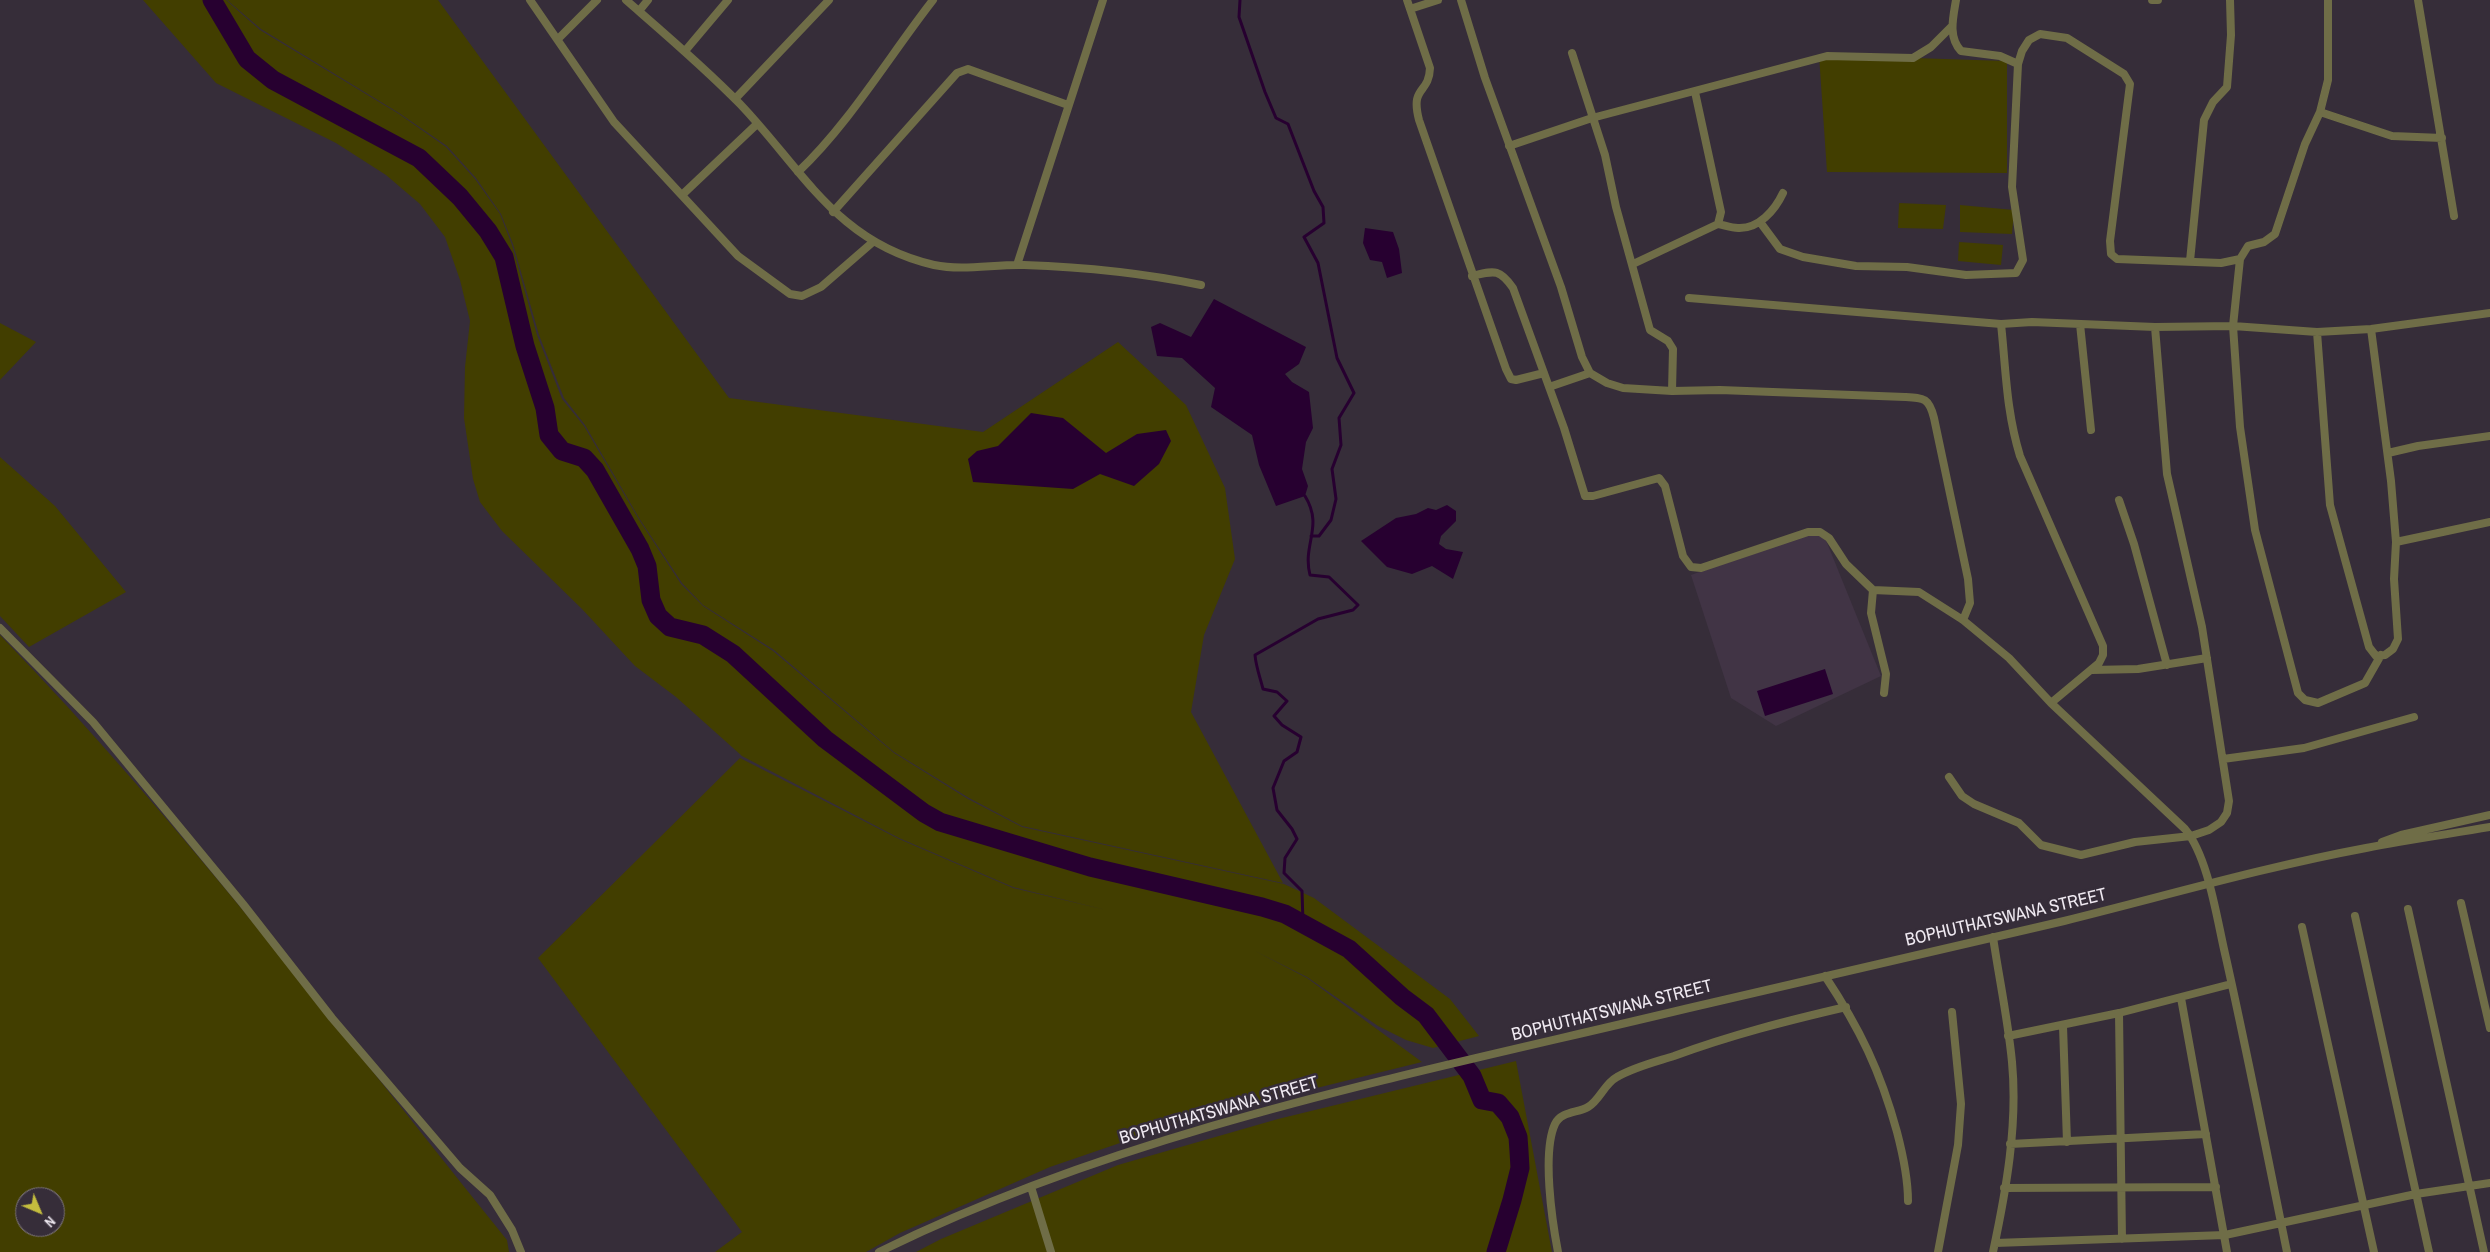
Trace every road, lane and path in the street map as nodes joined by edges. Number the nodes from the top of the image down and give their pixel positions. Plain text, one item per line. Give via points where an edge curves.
1 (530, 0) edge
2 (597, 0) edge
3 (626, 0) edge
4 (648, 0) edge
5 (728, 0) edge
6 (830, 0) edge
7 (934, 0) edge
8 (1103, 0) edge
9 (1407, 0) edge
10 (1438, 0) edge
11 (1461, 0) edge
12 (1956, 0) edge
13 (2152, 0) edge
14 (2158, 0) edge
15 (2230, 0) edge
16 (2328, 0) edge
17 (2418, 0) edge
18 (1410, 9) junction
19 (639, 11) junction
20 (1952, 26) junction
21 (558, 39) junction
22 (685, 51) junction
23 (1572, 53) dead end
24 (2018, 64) junction
25 (1695, 92) junction
26 (735, 99) junction
27 (1068, 105) junction
28 (2320, 112) junction
29 (1592, 118) junction
30 (757, 124) junction
31 (2442, 138) junction
32 (1510, 146) junction
33 (798, 172) junction
34 (1783, 193) dead end
35 (682, 195) junction
36 (833, 212) junction
37 (2454, 216) dead end
38 (1760, 222) junction
39 (1718, 224) junction
40 (874, 241) junction
41 (2240, 258) junction
42 (2190, 261) junction
43 (1633, 264) junction
44 (1017, 265) junction
45 (1472, 276) junction
46 (1201, 285) dead end
47 (1689, 298) dead end
48 (2490, 312) edge
49 (2001, 324) junction
50 (2080, 324) junction
51 (2154, 326) junction
52 (2233, 326) junction
53 (2370, 330) junction
54 (2317, 332) junction
55 (1544, 373) junction
56 (1590, 373) junction
57 (1549, 387) junction
58 (1672, 391) junction
59 (2091, 430) dead end
60 (2490, 436) edge
61 (2388, 453) junction
62 (2119, 500) dead end
63 (2490, 522) edge
64 (2396, 542) junction
65 (1873, 590) junction
66 (1963, 620) junction
67 (0, 628) edge
68 (2381, 655) junction
69 (2207, 658) junction
70 (2167, 665) junction
71 (2092, 670) junction
72 (1884, 693) dead end
73 (2051, 702) junction
74 (2414, 717) dead end
75 (2223, 759) junction
76 (1949, 777) dead end
77 (2490, 815) edge
78 (2490, 827) edge
79 (2191, 836) junction
80 (2366, 848) junction
81 (2209, 884) junction
82 (2461, 903) dead end
83 (2408, 909) dead end
84 (2355, 916) dead end
85 (2302, 927) dead end
86 (1993, 937) junction
87 (1825, 976) junction
88 (2231, 984) junction
89 (2181, 998) junction
90 (1846, 1007) junction
91 (1952, 1012) dead end
92 (2119, 1013) junction
93 (2063, 1026) junction
94 (2490, 1028) edge
95 (2008, 1036) junction
96 (2206, 1134) junction
97 (2120, 1140) junction
98 (2067, 1142) junction
99 (2010, 1144) junction
100 (2490, 1183) edge
101 (2470, 1186) junction
102 (1031, 1187) junction
103 (2004, 1188) junction
104 (2121, 1188) junction
105 (2216, 1188) junction
106 (2416, 1194) junction
107 (1908, 1201) dead end
108 (2366, 1206) junction
109 (2281, 1224) junction
110 (2225, 1235) junction
111 (2122, 1239) junction
112 (1995, 1243) junction
113 (521, 1252) edge
114 (879, 1252) edge
115 (1051, 1252) edge
116 (1558, 1252) edge
117 (1938, 1252) edge
118 (1993, 1252) edge
119 (2227, 1252) edge
120 (2286, 1252) edge
121 (2374, 1252) edge
122 (2430, 1252) edge
123 (2484, 1252) edge

1 - 21 street
2 - 21 street
3 - 19 street
4 - 19 street
5 - 22 street
6 - 26 street
7 - 33 street via 815,156
8 - 27 street
9 - 18 street
10 - 18 street
11 - 32 street
12 - 20 street
13 - 14 street
15 - 42 street via 2227,87 2213,102 2204,120
16 - 28 street via 2328,80
17 - 31 street
18 - 45 street via 1430,68 1430,79 1414,102 1416,111
19 - 22 street
20 - 24 street via 1955,44 1961,51 2000,56
20 - 25 street via 1931,47 1913,58 1827,56
21 - 35 street via 614,122
22 - 26 street
23 - 29 street
24 - 38 street via 2012,187 2023,260 2016,273 1966,275 1907,267 1856,266 1804,257 1780,248
24 - 42 street via 2029,40 2040,34 2051,34 2067,38 2124,74 2131,90 2110,241 2111,254 2117,258
25 - 29 street
25 - 39 street via 1721,212
26 - 30 street
27 - 36 street via 968,69 957,73
27 - 44 street
28 - 31 street via 2392,136
28 - 41 street via 2305,144 2275,234 2264,242 2248,246
29 - 32 street
29 - 43 street via 1605,155
30 - 33 street
30 - 35 street
31 - 37 street
32 - 56 street
33 - 36 street
34 - 38 street via 1776,208
35 - 40 street via 738,256 790,294 802,296 820,287
36 - 40 street
38 - 39 street via 1738,228
39 - 43 street
40 - 44 street via 936,265
41 - 42 street via 2221,263
41 - 52 street
43 - 58 street via 1650,330 1668,341 1672,350
44 - 46 street via 1157,276
45 - 55 street via 1489,272 1503,275 1512,288
45 - 55 street via 1511,380
47 - 49 street
48 - 53 street
49 - 50 street
49 - 71 street via 2011,425 2034,492 2103,646 2103,655
50 - 51 street
50 - 59 street
51 - 52 street
51 - 69 street via 2167,474
52 - 54 street
52 - 68 street via 2240,427 2255,530 2298,693 2305,700 2318,703 2365,683
53 - 54 street
53 - 61 street
54 - 68 street via 2330,505 2369,647 2376,656
55 - 57 street
56 - 57 street
56 - 58 street via 1622,388
57 - 65 street via 1585,496 1659,478 1665,486 1683,556 1690,567 1702,568 1808,532 1820,532 1829,538 1846,564
58 - 66 street via 1720,390 1926,400 1934,418 1968,579 1970,603
60 - 61 street
61 - 64 street
62 - 70 street
63 - 64 street
64 - 68 street via 2394,579 2398,639 2393,649
65 - 66 street via 1919,592
65 - 72 street via 1871,612 1886,674
66 - 73 street via 2009,658
67 - 113 street via 93,722 338,1025 460,1168 490,1195 512,1230
69 - 70 street
69 - 75 street
70 - 71 street via 2117,671
71 - 73 street
73 - 79 street
74 - 75 street via 2304,748
75 - 79 street via 2229,801 2227,813 2209,830
76 - 79 street via 1962,796 1974,804 2019,823 2041,846 2066,853 2081,855 2135,842
77 - 80 street, BOPHUTHATSWANA STREET via 2401,835
78 - 80 street, BOPHUTHATSWANA STREET
79 - 81 street
80 - 81 street, BOPHUTHATSWANA STREET
81 - 86 street, BOPHUTHATSWANA STREET
81 - 88 street
82 - 94 street
83 - 101 street
84 - 106 street
85 - 108 street
86 - 87 street, BOPHUTHATSWANA STREET
86 - 95 street
87 - 90 street
87 - 102 street, BOPHUTHATSWANA STREET via 1415,1074 1157,1142
88 - 89 street
88 - 109 street via 2249,1056
89 - 92 street
89 - 96 street
90 - 107 street via 1882,1080 1905,1166
90 - 116 street via 1733,1034 1627,1072 1608,1084 1589,1107 1557,1120 1551,1136 1550,1161 1551,1203
91 - 117 street via 1961,1104 1958,1145
92 - 93 street
92 - 97 street
93 - 95 street
93 - 98 street
95 - 99 street via 2013,1085
96 - 97 street
96 - 105 street
97 - 98 street
97 - 104 street
98 - 99 street
99 - 103 street
100 - 101 street
101 - 106 street
101 - 123 street
102 - 114 street, BOPHUTHATSWANA STREET
102 - 115 street
103 - 104 street
103 - 112 street
104 - 105 street
104 - 111 street
105 - 110 street
106 - 108 street
106 - 122 street
108 - 109 street
108 - 121 street
109 - 110 street
109 - 120 street
110 - 111 street
110 - 119 street
111 - 112 street
112 - 118 street

